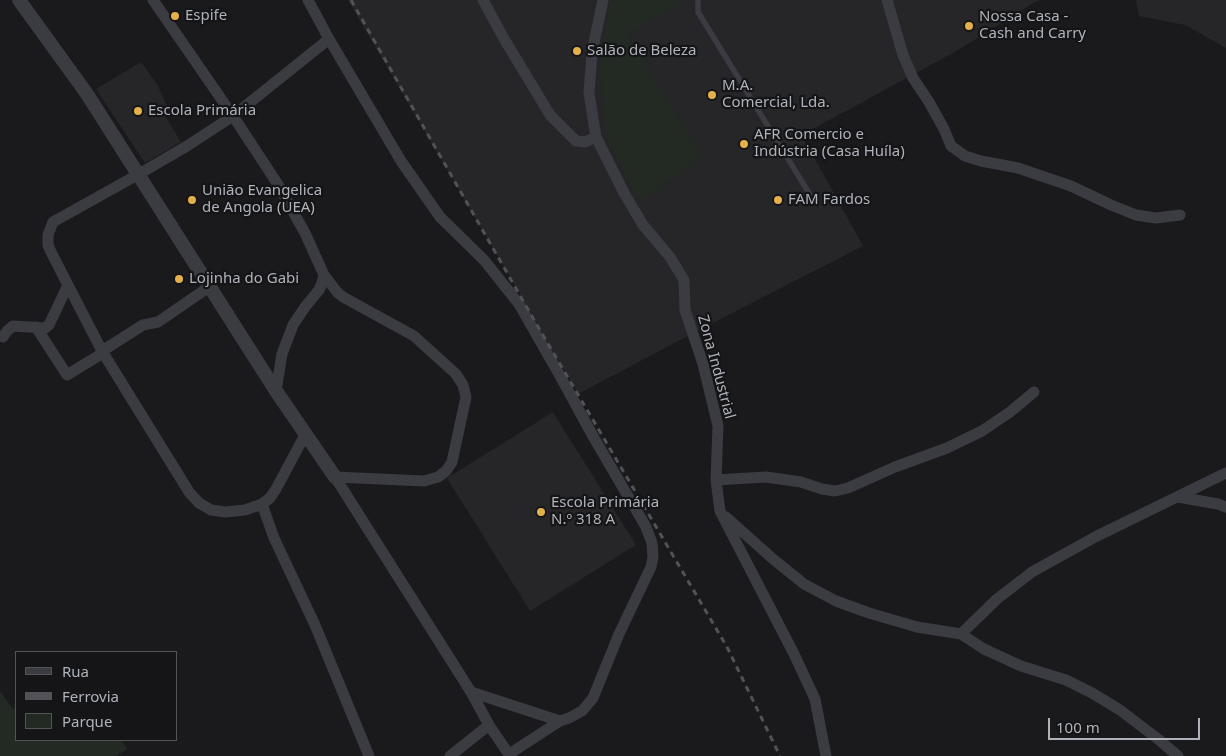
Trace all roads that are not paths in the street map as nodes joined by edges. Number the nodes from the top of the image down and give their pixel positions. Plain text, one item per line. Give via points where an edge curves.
1 (19, 0) edge
2 (152, 0) edge
3 (308, 0) edge
4 (483, 0) edge
5 (603, 0) edge
6 (698, 0) edge
7 (887, 0) edge
8 (329, 39) junction
9 (232, 116) junction
10 (596, 137) junction
11 (139, 174) junction
12 (812, 198) dead end
13 (1180, 215) dead end
14 (324, 275) junction
15 (68, 285) junction
16 (210, 287) junction
17 (36, 327) junction
18 (3, 336) dead end
19 (102, 352) junction
20 (276, 391) junction
21 (1034, 392) dead end
22 (306, 433) junction
23 (1226, 474) edge
24 (335, 477) junction
25 (716, 480) junction
26 (1178, 497) junction
27 (262, 504) junction
28 (1226, 507) edge
29 (720, 511) junction
30 (961, 634) junction
31 (470, 692) junction
32 (560, 721) junction
33 (489, 725) junction
34 (509, 755) edge
35 (369, 756) edge
36 (450, 756) edge
37 (826, 756) edge
38 (1178, 756) edge

1 - 11 street via 87,94
2 - 9 street
3 - 8 street
4 - 10 street via 550,115 576,141 585,142
5 - 10 street, Zona Industrial via 592,52 589,92
6 - 12 lane via 698,12
7 - 13 street via 912,78 929,102 951,146 965,156 1018,168 1071,186 1136,215 1156,218
8 - 9 street
8 - 32 street via 401,161 440,217 484,260 519,304 652,543 651,567 593,698 582,711
9 - 11 street
9 - 14 street via 278,183
10 - 25 street, Zona Industrial via 643,225 670,257 684,280 685,310 703,364 718,426
11 - 15 street via 53,222 48,245
11 - 16 street
14 - 20 street via 319,290 290,333 282,354
14 - 24 street via 343,297 414,336 456,374 466,398 452,462 438,477 424,481
15 - 17 street via 49,325
15 - 19 street
16 - 19 street via 158,322 143,325
16 - 20 street
17 - 18 street via 13,326
17 - 19 street via 67,375
19 - 27 street via 199,503 211,510 225,512
20 - 22 street
21 - 25 street via 982,432 848,488 835,491 766,477
22 - 24 street
22 - 27 street via 270,498
23 - 26 street
24 - 31 street
25 - 29 street, Zona Industrial
26 - 28 street
26 - 30 street via 1032,572 997,599
27 - 35 street
29 - 30 street via 804,584 836,601 917,627
29 - 37 street, Zona Industrial via 815,699
30 - 38 street via 1021,666 1066,680 1092,693 1120,710
31 - 32 street
31 - 33 street
32 - 34 street
33 - 34 street
33 - 36 street

